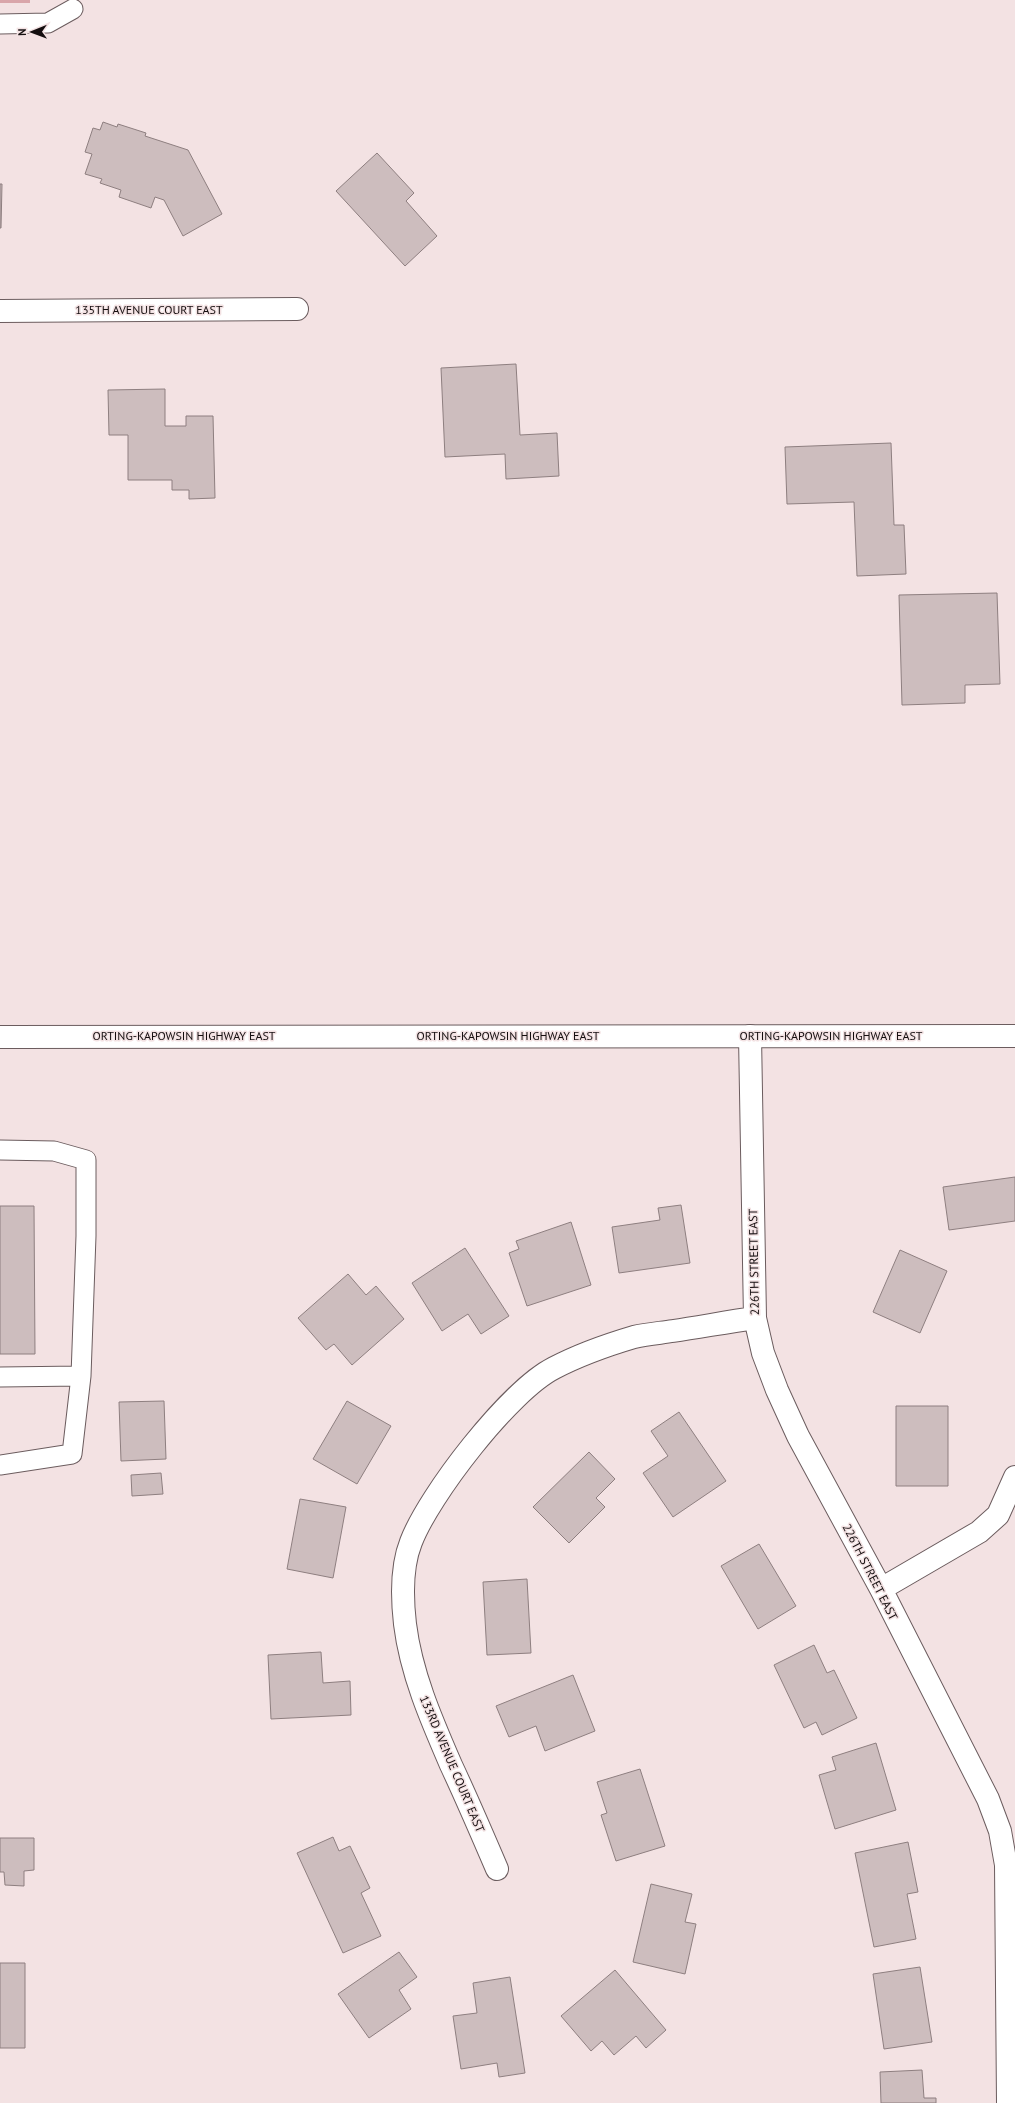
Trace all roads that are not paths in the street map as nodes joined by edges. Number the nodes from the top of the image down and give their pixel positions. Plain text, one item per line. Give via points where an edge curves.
1 (73, 9) dead end
2 (0, 24) edge
3 (297, 309) dead end
4 (0, 311) edge
5 (750, 1036) junction
6 (1015, 1036) edge
7 (0, 1037) edge
8 (0, 1150) edge
9 (755, 1318) junction
10 (81, 1376) junction
11 (0, 1377) edge
12 (0, 1465) edge
13 (1015, 1477) edge
14 (881, 1590) junction
15 (497, 1869) dead end
16 (1008, 2103) edge

1 - 2 lane via 48,23
3 - 4 street, 135TH AVENUE COURT EAST
5 - 6 street, ORTING-KAPOWSIN HIGHWAY EAST
5 - 7 street, ORTING-KAPOWSIN HIGHWAY EAST
5 - 9 street, 226TH STREET EAST
8 - 10 lane via 54,1151 86,1160
9 - 14 street, 226TH STREET EAST via 763,1353 776,1390
9 - 15 street, 133RD AVENUE COURT EAST via 636,1337 590,1352 552,1369 528,1385 480,1437 425,1514 410,1543 404,1572 403,1598 411,1655 426,1707
10 - 11 lane
10 - 12 lane via 72,1454
13 - 14 street via 998,1515 979,1532
14 - 16 street, 226TH STREET EAST via 988,1799 1000,1831 1006,1865

